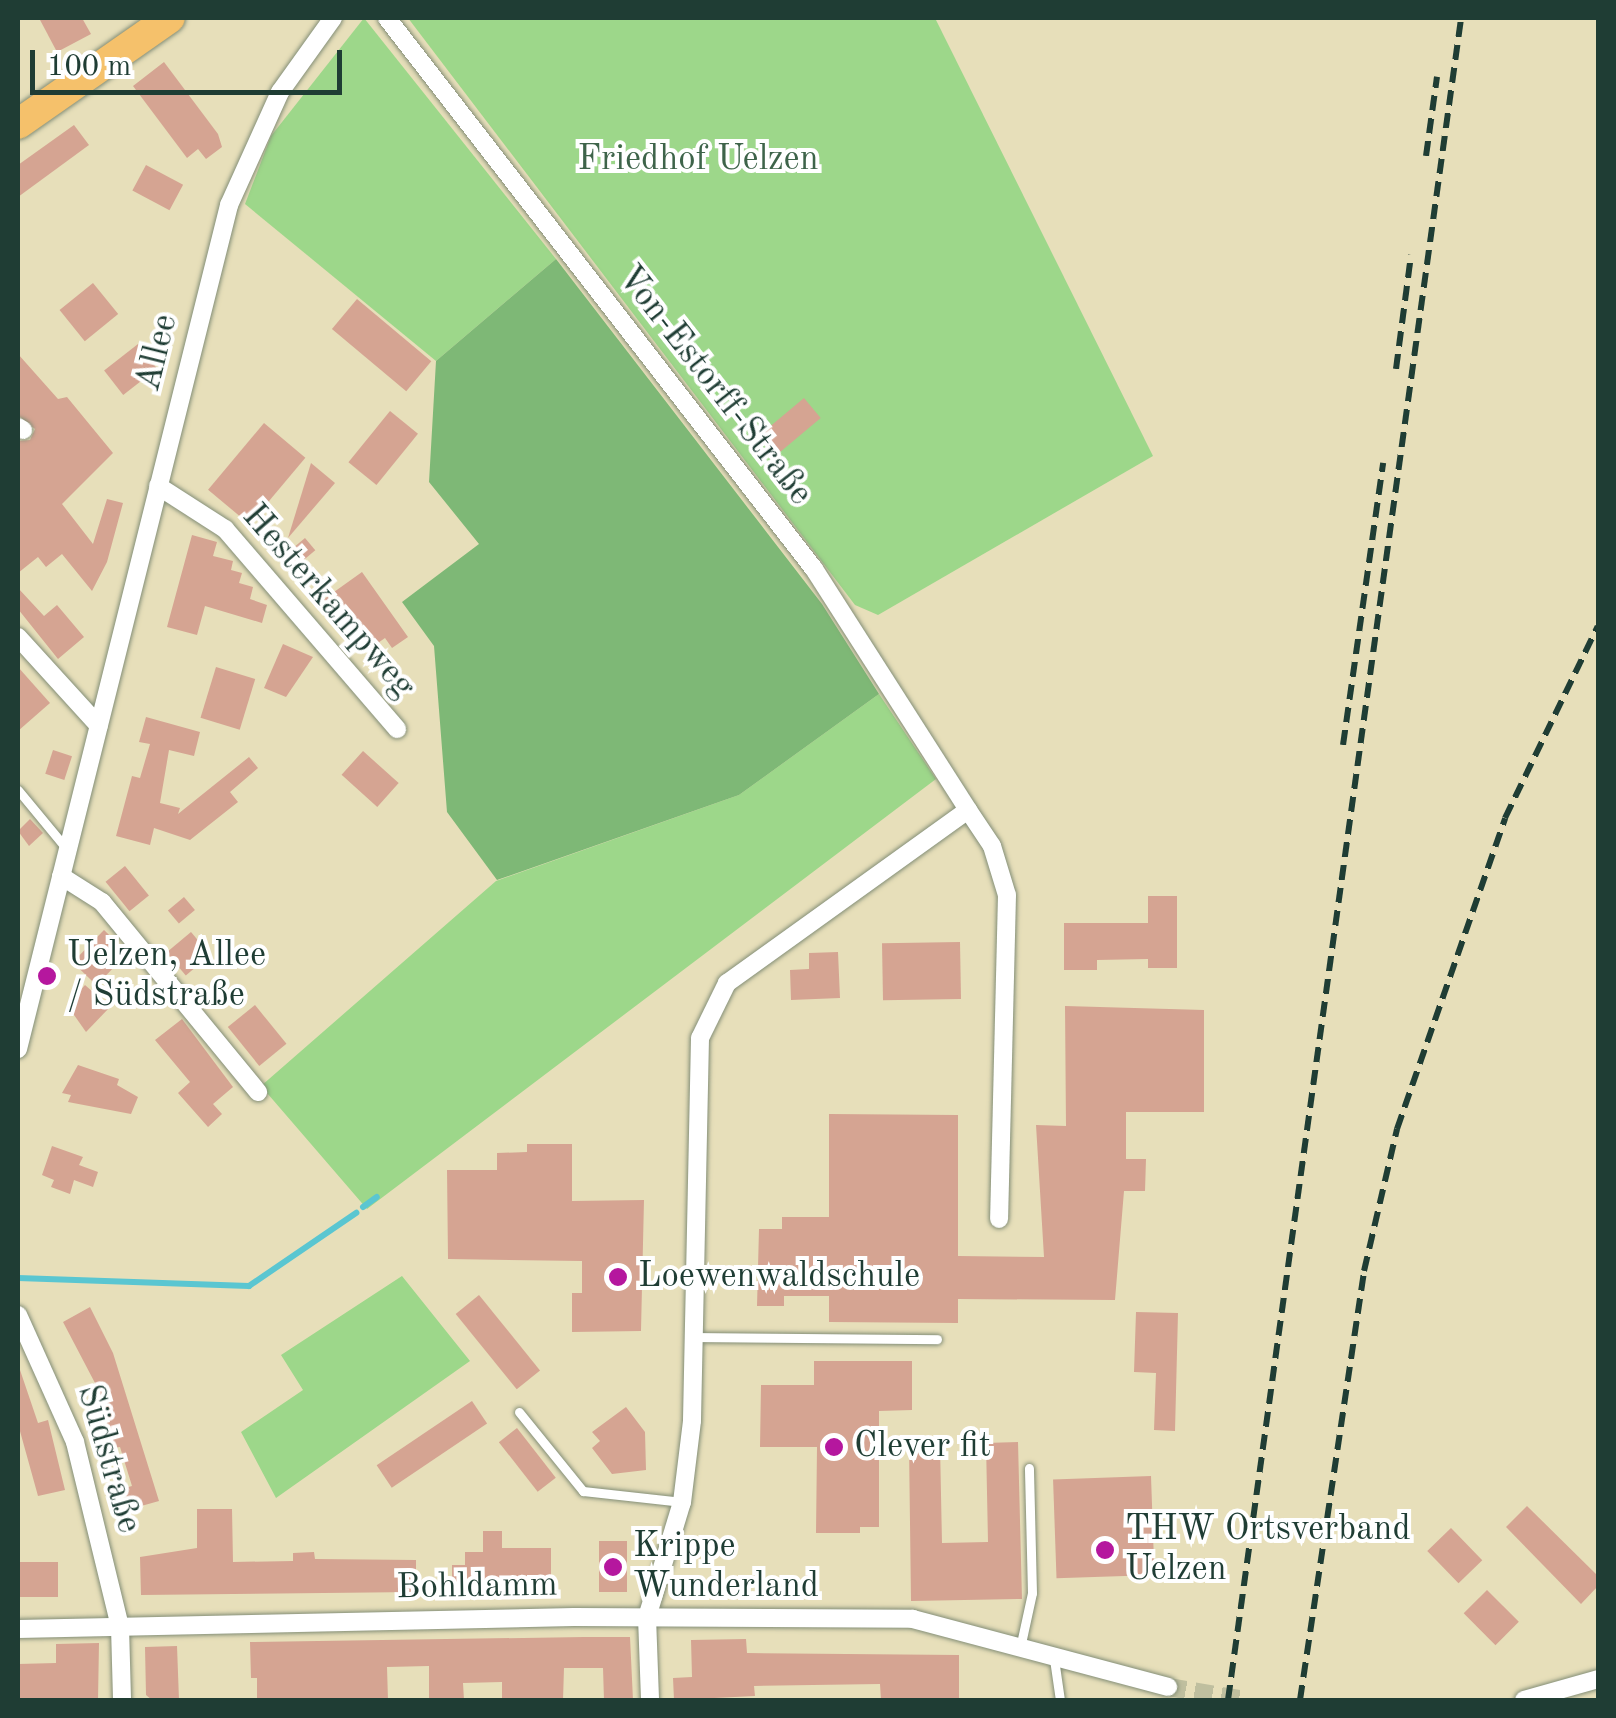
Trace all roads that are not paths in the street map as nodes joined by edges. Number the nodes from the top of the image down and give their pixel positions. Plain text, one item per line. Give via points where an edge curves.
1 (170, 18) edge
2 (332, 18) edge
3 (387, 18) edge
4 (18, 124) edge
5 (158, 486) junction
6 (18, 637) edge
7 (99, 726) junction
8 (397, 729) dead end
9 (18, 790) edge
10 (968, 810) junction
11 (68, 850) junction
12 (61, 876) junction
13 (18, 1048) edge
14 (258, 1092) dead end
15 (999, 1219) dead end
16 (18, 1315) edge
17 (694, 1338) junction
18 (937, 1339) dead end
19 (519, 1412) dead end
20 (1030, 1468) dead end
21 (682, 1502) junction
22 (646, 1618) junction
23 (120, 1627) junction
24 (18, 1629) edge
25 (1020, 1648) junction
26 (1054, 1658) junction
27 (1598, 1680) edge
28 (1168, 1687) tunnel mouth
29 (122, 1700) edge
30 (650, 1700) edge
31 (1060, 1700) edge
32 (1524, 1700) edge

1 - 4 main road
2 - 5 street, Allee via 280,92 237,183
3 - 10 street, Von-Estorff-Straße via 814,569
5 - 7 street, Allee
5 - 8 street, Hesterkampweg via 225,530
6 - 7 street
7 - 11 street, Allee
9 - 11 lane
10 - 15 street, Von-Estorff-Straße via 992,846 1007,895
10 - 17 street via 727,983 700,1038
11 - 12 street, Allee
12 - 13 street, Allee
12 - 14 street via 102,902
16 - 23 street, Südstraße via 75,1442
17 - 18 lane
17 - 21 street
19 - 21 lane via 583,1490
20 - 25 lane via 1032,1593
21 - 22 street
22 - 23 street, Bohldamm
22 - 25 street, Bohldamm via 913,1619
22 - 30 street
23 - 24 street, Bohldamm
23 - 29 street, Südstraße
25 - 26 street, Bohldamm
26 - 28 street, Bohldamm
26 - 31 lane
27 - 32 street

